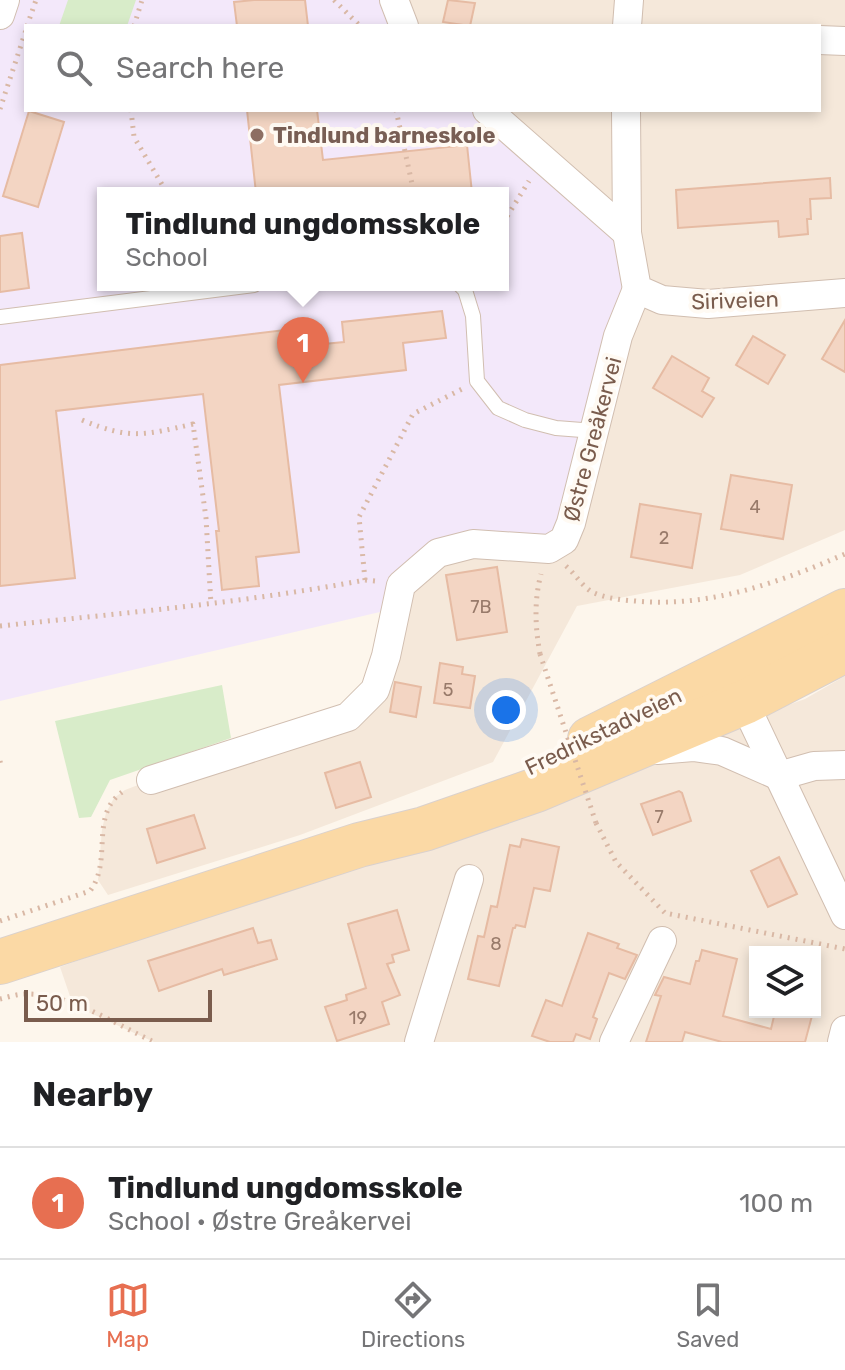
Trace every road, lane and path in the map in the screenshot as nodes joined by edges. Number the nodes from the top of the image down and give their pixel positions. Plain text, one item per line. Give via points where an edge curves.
1 (5, 0) edge
2 (36, 0) edge
3 (142, 0) edge
4 (334, 0) edge
5 (394, 0) edge
6 (629, 0) edge
7 (0, 15) edge
8 (28, 24) edge
9 (135, 24) edge
10 (358, 24) edge
11 (403, 24) edge
12 (627, 24) edge
13 (24, 37) edge
14 (821, 40) edge
15 (845, 41) edge
16 (0, 109) edge
17 (131, 112) edge
18 (396, 112) edge
19 (489, 112) edge
20 (626, 112) edge
21 (542, 159) junction
22 (163, 187) edge
23 (413, 187) edge
24 (509, 213) edge
25 (627, 233) junction
26 (637, 289) junction
27 (206, 291) edge
28 (465, 291) edge
29 (845, 293) edge
30 (0, 317) edge
31 (477, 381) junction
32 (82, 420) dead end
33 (595, 431) junction
34 (549, 549) junction
35 (845, 554) edge
36 (365, 580) junction
37 (401, 585) junction
38 (211, 605) junction
39 (845, 611) edge
40 (0, 626) edge
41 (845, 650) edge
42 (737, 686) junction
43 (629, 753) junction
44 (845, 765) edge
45 (779, 776) junction
46 (151, 780) joint
47 (359, 845) junction
48 (469, 879) dead end
49 (665, 913) junction
50 (845, 915) edge
51 (0, 921) edge
52 (662, 941) joint
53 (845, 949) edge
54 (0, 962) edge
55 (0, 999) edge
56 (845, 1030) edge
57 (154, 1042) edge
58 (419, 1042) edge
59 (614, 1042) edge
60 (842, 1042) edge

1 - 7 street
2 - 8 path
3 - 9 path
4 - 10 path
5 - 11 street
6 - 12 street
13 - 16 path
14 - 15 street
17 - 22 path via 134,137
18 - 23 path
19 - 21 street
20 - 25 street
21 - 24 path
21 - 25 street
25 - 26 street
26 - 29 street, Siriveien via 662,300 708,304
26 - 33 street, Østre Greåkervei via 618,336
27 - 30 lane
28 - 31 lane via 473,316
31 - 33 lane via 498,408 525,420
31 - 36 path via 413,414 359,517
32 - 38 path via 133,436 193,424
33 - 34 street, Østre Greåkervei via 571,523 564,540
34 - 35 path via 589,590 652,603 715,598 788,578
34 - 37 street, Østre Greåkervei via 491,543 457,547 438,553
34 - 49 path, bridge via 535,601 540,654 596,823 616,862
36 - 37 path
36 - 38 path
37 - 46 street via 375,690 348,717
38 - 40 path
39 - 42 main road, Fredrikstadveien
41 - 42 main road, Fredrikstadveien
42 - 43 main road, Fredrikstadveien
42 - 45 street
42 - 47 main road, Fredrikstadveien via 420,812
43 - 45 street via 693,747 722,751
43 - 47 main road, Fredrikstadveien via 424,829
44 - 45 street via 814,766
45 - 50 street
46 - 51 path via 114,798 102,829 98,880 90,891
47 - 54 main road, Fredrikstadveien
48 - 58 street
49 - 52 path
49 - 53 path
52 - 59 street
55 - 57 path via 46,996
56 - 60 street

